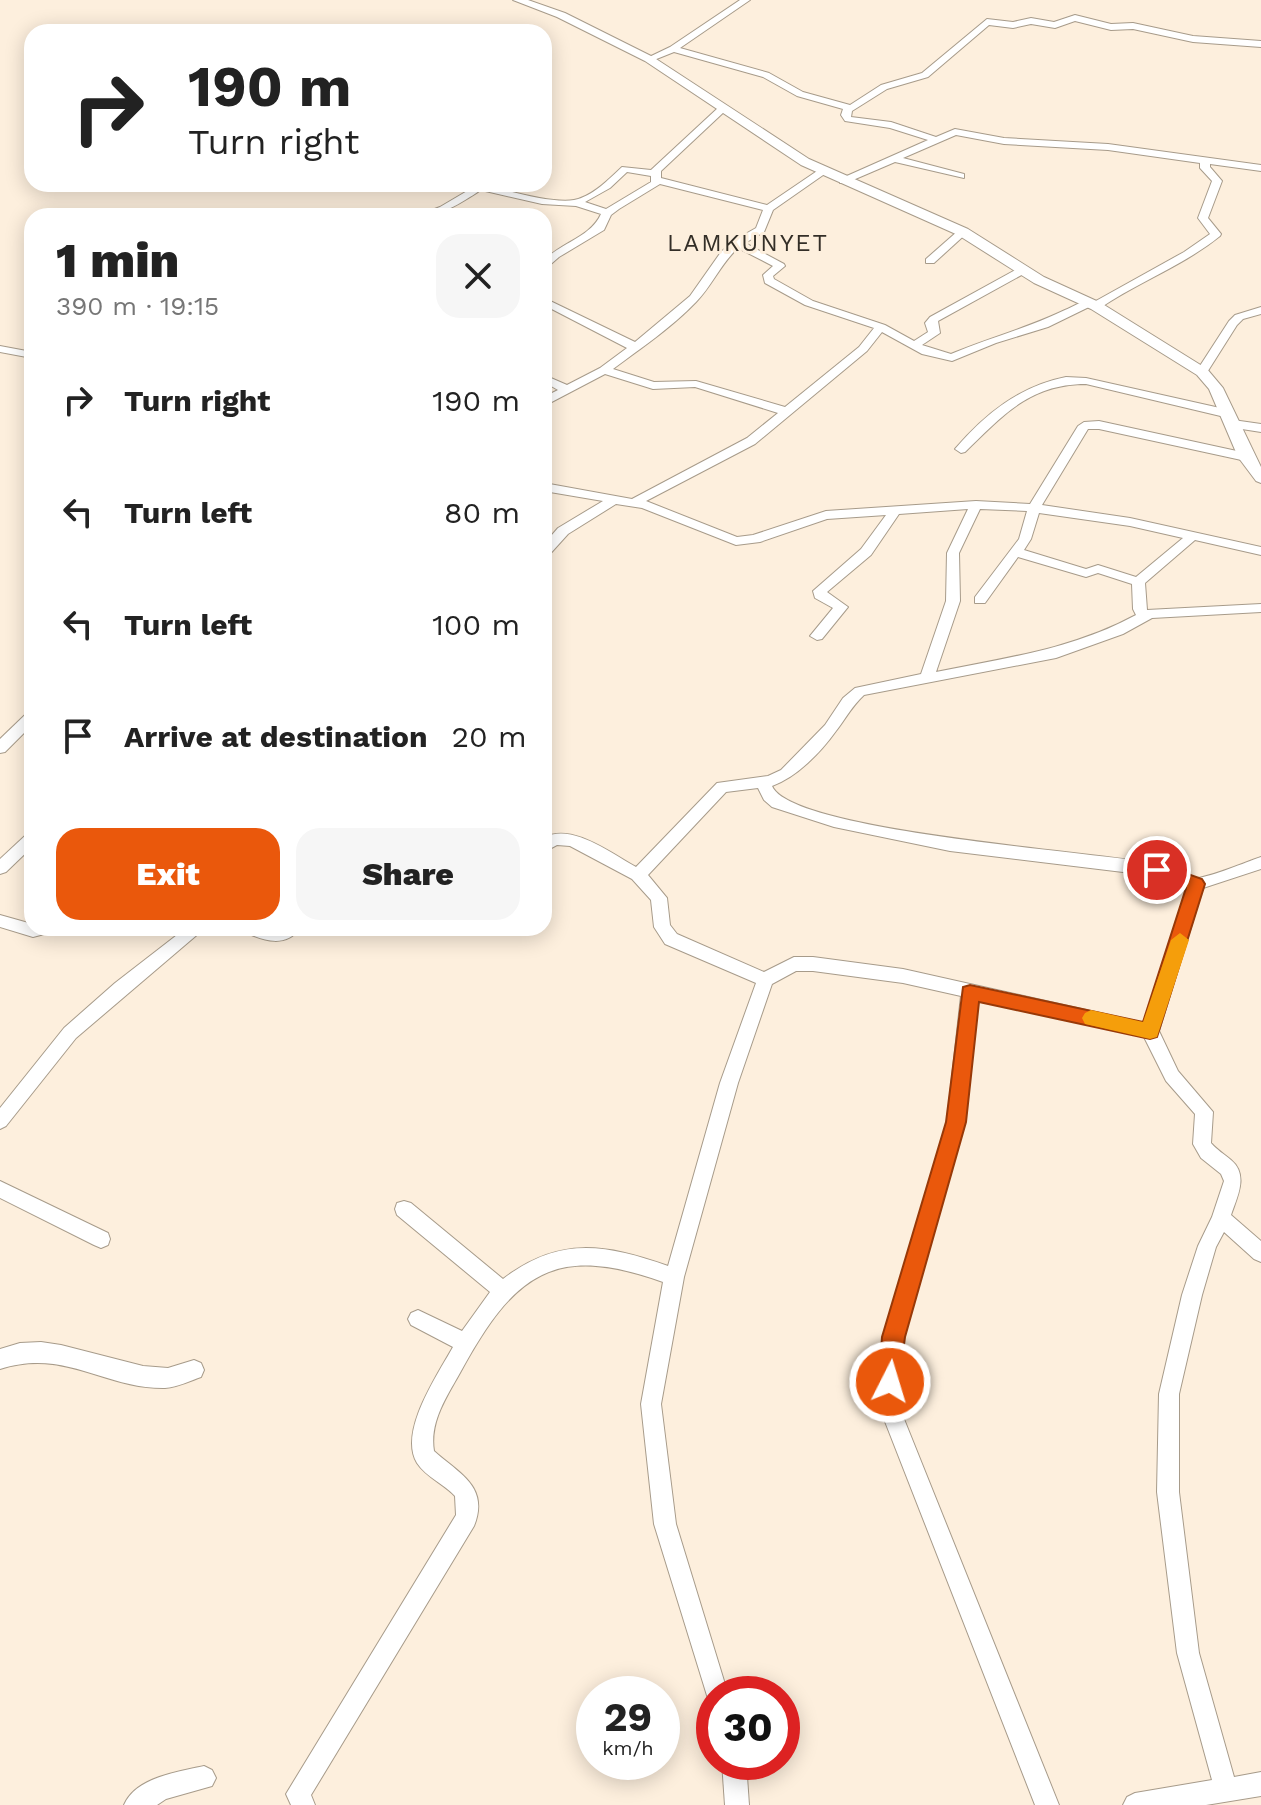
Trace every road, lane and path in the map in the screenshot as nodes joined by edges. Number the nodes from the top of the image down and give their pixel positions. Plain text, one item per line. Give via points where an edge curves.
1 (518, 0) edge
2 (746, 0) edge
3 (1261, 44) edge
4 (673, 49) junction
5 (649, 59) junction
6 (848, 107) junction
7 (722, 109) junction
8 (934, 139) junction
9 (891, 158) junction
10 (1205, 160) junction
11 (1261, 168) edge
12 (823, 171) junction
13 (961, 176) dead end
14 (656, 177) junction
15 (843, 181) junction
16 (471, 192) edge
17 (502, 192) edge
18 (577, 203) junction
19 (446, 208) edge
20 (769, 208) junction
21 (607, 213) junction
22 (963, 232) junction
23 (737, 243) junction
24 (552, 258) edge
25 (930, 261) dead end
26 (1023, 270) junction
27 (552, 305) edge
28 (1092, 305) junction
29 (1261, 310) edge
30 (881, 327) junction
31 (915, 345) junction
32 (635, 347) junction
33 (0, 349) edge
34 (24, 354) edge
35 (604, 370) junction
36 (1202, 372) junction
37 (552, 382) edge
38 (568, 390) junction
39 (552, 398) edge
40 (785, 411) junction
41 (1231, 419) junction
42 (1261, 428) edge
43 (961, 449) dead end
44 (1246, 457) junction
45 (1261, 478) edge
46 (552, 488) edge
47 (615, 499) junction
48 (635, 502) junction
49 (976, 505) junction
50 (1034, 508) junction
51 (896, 509) junction
52 (1194, 535) junction
53 (552, 543) edge
54 (1261, 551) edge
55 (1016, 552) junction
56 (1138, 582) junction
57 (980, 600) dead end
58 (1261, 608) edge
59 (1144, 617) junction
60 (817, 636) dead end
61 (926, 680) junction
62 (24, 725) edge
63 (0, 748) edge
64 (763, 781) junction
65 (552, 841) edge
66 (24, 846) edge
67 (1261, 863) edge
68 (0, 868) edge
69 (638, 875) junction
70 (1196, 884) junction
71 (0, 921) edge
72 (24, 928) edge
73 (187, 936) edge
74 (765, 980) junction
75 (970, 992) junction
76 (1150, 1031) junction
77 (0, 1121) edge
78 (0, 1189) edge
79 (404, 1209) dead end
80 (1221, 1218) junction
81 (101, 1239) dead end
82 (1261, 1253) edge
83 (674, 1277) junction
84 (502, 1290) junction
85 (418, 1319) dead end
86 (465, 1343) junction
87 (0, 1359) edge
88 (194, 1370) dead end
89 (711, 1676) edge
90 (204, 1778) dead end
91 (735, 1780) edge
92 (1261, 1784) edge
93 (1226, 1790) junction
94 (136, 1805) edge
95 (303, 1805) edge
96 (737, 1805) edge
97 (1047, 1805) edge
98 (1135, 1805) edge

1 - 5 street
2 - 4 street
3 - 6 street via 1193,39 1075,18 1055,25 986,22 925,75 884,87
4 - 5 street
4 - 6 street via 766,75 800,94
5 - 7 street
6 - 8 street via 848,119 896,126
7 - 12 street
7 - 14 street
8 - 9 street
8 - 10 street via 960,132 1012,142
9 - 13 street
9 - 15 street
10 - 11 street
10 - 28 street via 1217,181 1203,218 1216,234 1191,255
12 - 15 street
12 - 20 street
14 - 18 street via 625,169
14 - 20 street
14 - 21 street
15 - 22 street
16 - 19 street
17 - 18 street
18 - 21 street
20 - 23 street via 762,228
21 - 24 street via 600,228
22 - 25 street
22 - 26 street
23 - 30 street via 780,266 768,275 769,281 809,303
23 - 32 street via 694,298
26 - 28 street
26 - 31 street via 934,319 934,333
27 - 32 street
28 - 31 street via 962,356 945,358
28 - 36 street
29 - 36 street via 1233,323
30 - 31 street
30 - 40 street via 863,349
32 - 35 street
33 - 34 street
35 - 38 street
35 - 40 street via 653,386 696,384
36 - 41 street
37 - 38 street
38 - 39 street
40 - 48 street via 745,445
41 - 42 street
41 - 43 street via 1071,381 1022,393
41 - 44 street
44 - 45 street
44 - 50 street via 1087,425
46 - 47 street
47 - 48 street
47 - 53 street
48 - 51 street via 736,541 826,515
49 - 50 street
49 - 51 street
49 - 61 street via 956,541 953,601
50 - 52 street
50 - 55 street
51 - 60 street via 866,552 820,591 841,607
52 - 54 street
52 - 56 street
55 - 56 street
55 - 57 street
56 - 59 street
58 - 59 street via 1164,611
59 - 61 street via 1056,653
61 - 64 street via 855,694 802,759 779,779
62 - 63 street
64 - 69 street via 722,787
64 - 70 street via 777,803 834,821 950,845 1157,870
65 - 69 street via 573,841
66 - 68 street
67 - 70 street
69 - 74 street via 659,898 662,927 671,939
70 - 76 street
71 - 72 street
73 - 77 street via 70,1033
74 - 75 street via 803,963 903,976
74 - 83 street via 729,1083
75 - 76 street
75 - 97 street via 956,1122 894,1337 891,1397 894,1419
76 - 80 street via 1172,1076 1204,1112 1202,1144 1233,1174
78 - 81 street
79 - 84 street
80 - 82 street
80 - 93 street via 1192,1295 1169,1394 1168,1492 1188,1653
83 - 84 street via 630,1262 582,1255 540,1266
83 - 89 street via 651,1404 665,1524
84 - 86 street
85 - 86 street
86 - 95 street via 420,1441 433,1465 465,1490 470,1501 466,1518 298,1794
87 - 88 street via 18,1351 42,1350 141,1375 167,1378
90 - 94 street via 161,1788
91 - 96 street
92 - 93 street
93 - 98 street

